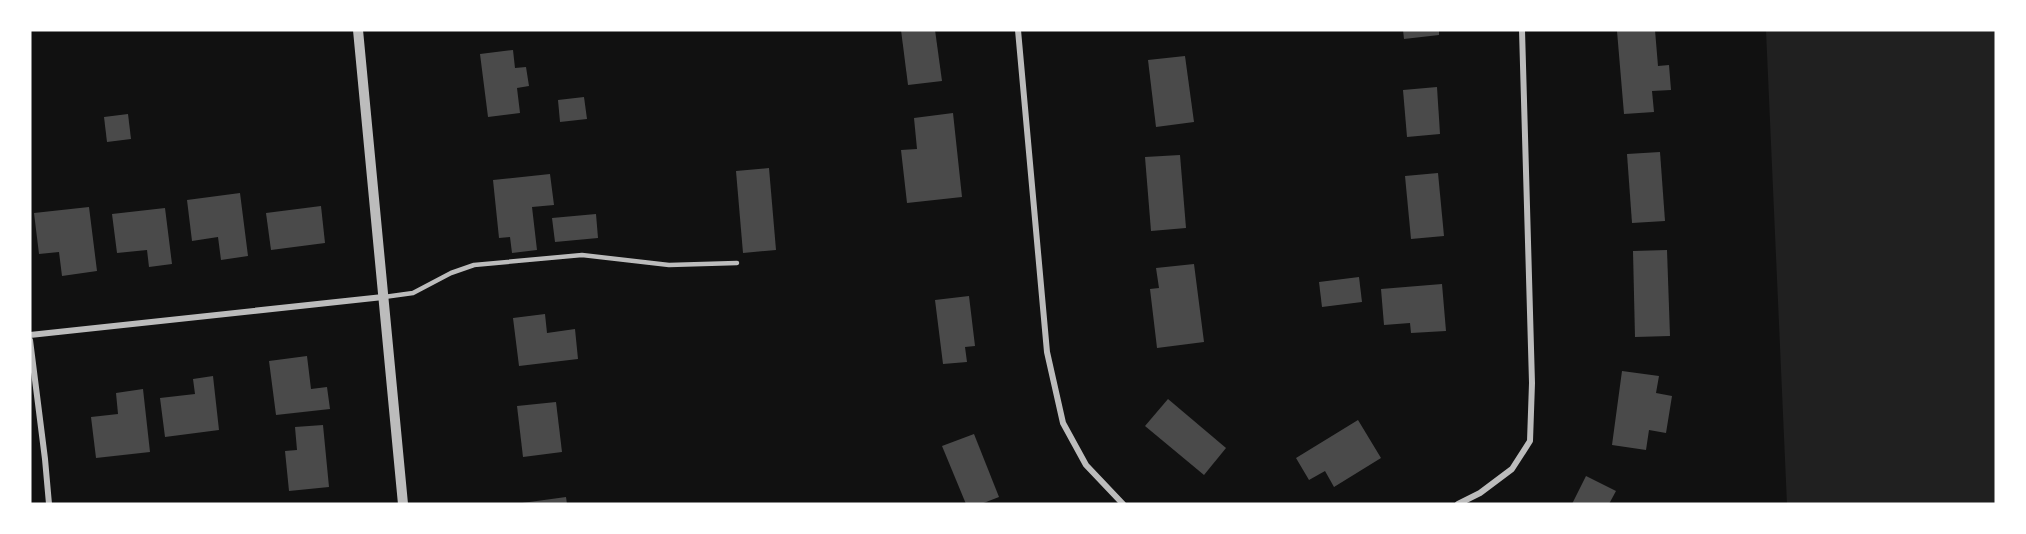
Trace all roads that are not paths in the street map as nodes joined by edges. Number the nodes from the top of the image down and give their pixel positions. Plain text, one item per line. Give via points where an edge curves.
1 (358, 30) edge
2 (1018, 30) edge
3 (1522, 30) edge
4 (737, 263) dead end
5 (383, 297) junction
6 (30, 335) edge
7 (30, 340) edge
8 (49, 504) edge
9 (403, 504) edge
10 (1123, 504) edge
11 (1458, 504) edge

1 - 5 street
2 - 10 street via 1049,363 1063,423 1086,465
3 - 11 street via 1532,383 1530,441 1512,469
4 - 5 lane via 669,265 582,255 474,265 413,293
5 - 6 street
5 - 9 street
7 - 8 street

